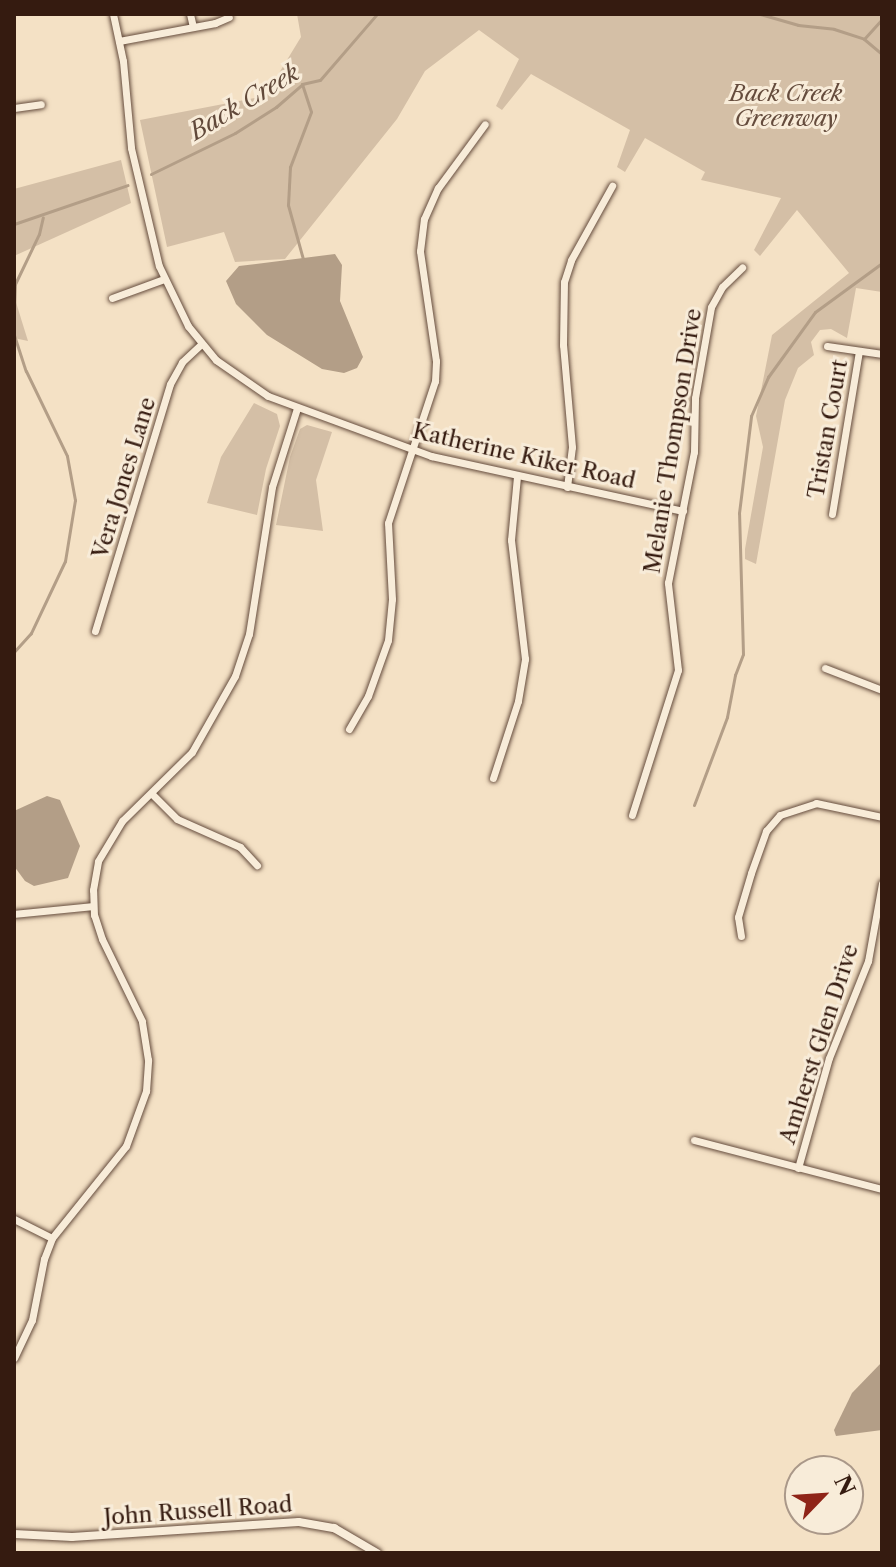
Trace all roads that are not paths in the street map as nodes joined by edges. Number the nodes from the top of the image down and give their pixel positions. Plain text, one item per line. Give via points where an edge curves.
1 (113, 14) edge
2 (190, 14) edge
3 (229, 17) dead end
4 (193, 27) junction
5 (119, 41) junction
6 (41, 104) dead end
7 (14, 108) edge
8 (485, 124) dead end
9 (612, 186) dead end
10 (742, 268) dead end
11 (164, 279) junction
12 (112, 298) dead end
13 (201, 344) junction
14 (827, 346) dead end
15 (859, 351) junction
16 (882, 354) edge
17 (297, 408) junction
18 (412, 449) junction
19 (517, 476) junction
20 (567, 487) junction
21 (683, 511) junction
22 (832, 514) dead end
23 (95, 631) dead end
24 (825, 668) dead end
25 (882, 690) edge
26 (349, 729) dead end
27 (493, 778) dead end
28 (152, 794) junction
29 (632, 815) dead end
30 (882, 817) edge
31 (257, 865) dead end
32 (882, 883) edge
33 (93, 906) junction
34 (14, 914) edge
35 (741, 936) dead end
36 (694, 1140) dead end
37 (798, 1168) junction
38 (882, 1189) edge
39 (14, 1219) edge
40 (52, 1238) junction
41 (14, 1358) edge
42 (14, 1534) edge
43 (377, 1553) edge

1 - 5 street, Katherine Kiker Road
2 - 4 street
3 - 4 street
4 - 5 street
5 - 11 street, Katherine Kiker Road via 131,148
6 - 7 street
8 - 18 street via 438,188 424,219 420,251 436,367
9 - 20 street via 564,282 563,345 572,447
10 - 21 street, Melanie Thompson Drive via 711,307 697,378 694,452
11 - 12 street
11 - 13 street, Katherine Kiker Road
13 - 17 street, Katherine Kiker Road via 252,387
13 - 23 street, Vera Jones Lane via 170,384
14 - 15 street
15 - 16 street
15 - 22 street, Tristan Court
17 - 18 street, Katherine Kiker Road
17 - 28 street via 272,487 249,634 239,666 192,752
18 - 19 street, Katherine Kiker Road
18 - 26 street via 388,523 388,640 368,696
19 - 20 street, Katherine Kiker Road
19 - 27 street via 511,540 525,659 518,701
20 - 21 street, Katherine Kiker Road
21 - 29 street, Melanie Thompson Drive via 667,596 678,670
24 - 25 street
28 - 31 street via 177,819 240,847
28 - 33 street via 104,846 94,876
30 - 35 street via 816,803 780,815 766,831 751,873 738,917
32 - 37 street, Amherst Glen Drive via 868,961 829,1058
33 - 34 street
33 - 40 street via 102,939 142,1021 146,1091 126,1146
36 - 37 street
37 - 38 street
39 - 40 street
40 - 41 street via 32,1320
42 - 43 street, John Russell Road via 72,1537 299,1522 334,1528

